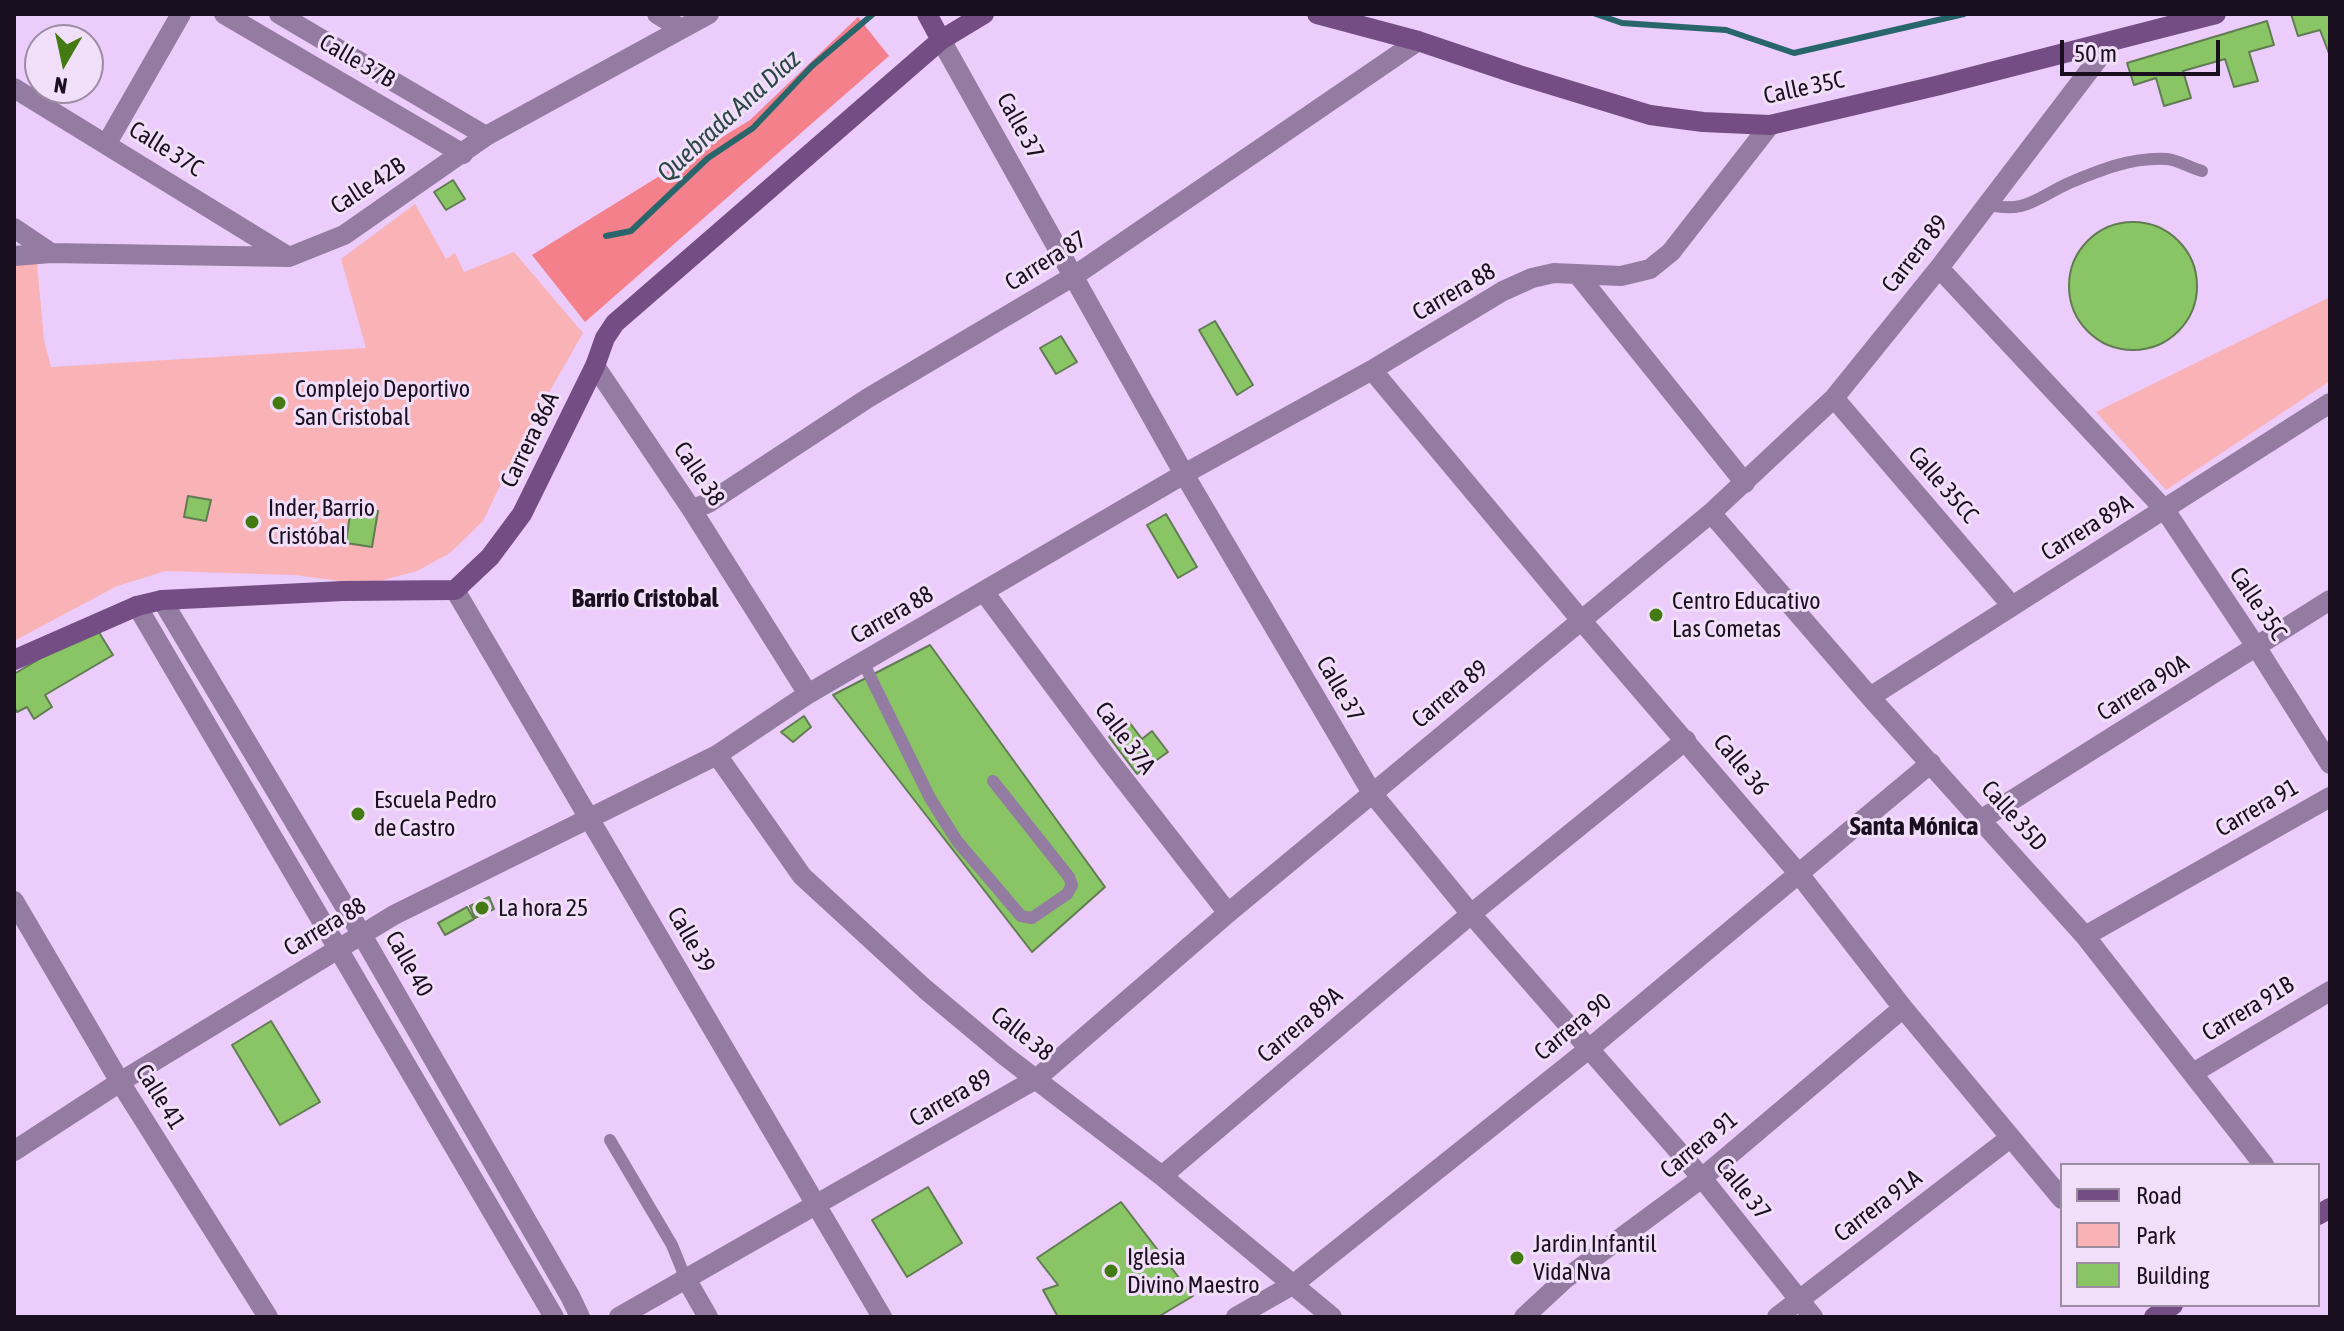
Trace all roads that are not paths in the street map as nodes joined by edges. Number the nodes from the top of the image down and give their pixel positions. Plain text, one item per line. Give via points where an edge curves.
1 (181, 14) edge
2 (224, 14) edge
3 (279, 14) edge
4 (657, 14) edge
5 (709, 14) edge
6 (927, 14) edge
7 (984, 14) edge
8 (1317, 14) edge
9 (2216, 14) edge
10 (680, 28) junction
11 (941, 40) junction
12 (1418, 41) junction
13 (2111, 42) junction
14 (14, 88) edge
15 (1770, 125) junction
16 (486, 136) junction
17 (107, 143) junction
18 (463, 154) junction
19 (2202, 171) dead end
20 (1987, 204) junction
21 (14, 228) edge
22 (51, 253) junction
23 (14, 256) edge
24 (289, 257) junction
25 (1939, 268) junction
26 (1578, 275) junction
27 (1074, 276) junction
28 (595, 366) junction
29 (1372, 370) junction
30 (1834, 398) junction
31 (2330, 403) edge
32 (1184, 474) junction
33 (1745, 483) junction
34 (692, 510) junction
35 (2165, 510) junction
36 (1711, 513) junction
37 (455, 590) junction
38 (984, 592) junction
39 (162, 600) junction
40 (2330, 600) edge
41 (137, 606) junction
42 (2012, 606) junction
43 (1581, 620) junction
44 (2257, 648) junction
45 (14, 660) edge
46 (863, 662) junction
47 (808, 694) junction
48 (1870, 697) junction
49 (1686, 740) junction
50 (717, 755) junction
51 (1931, 763) junction
52 (2330, 764) edge
53 (993, 781) dead end
54 (1372, 793) junction
55 (2330, 797) edge
56 (591, 819) junction
57 (1982, 819) junction
58 (1799, 874) junction
59 (14, 901) edge
60 (1228, 913) junction
61 (1471, 914) junction
62 (362, 935) junction
63 (2085, 936) junction
64 (340, 948) junction
65 (2330, 991) edge
66 (1903, 1008) junction
67 (1590, 1048) junction
68 (2193, 1073) junction
69 (1036, 1079) junction
70 (120, 1082) junction
71 (2010, 1138) junction
72 (610, 1140) dead end
73 (14, 1151) edge
74 (2262, 1163) edge
75 (1162, 1176) junction
76 (1702, 1178) junction
77 (2060, 1197) edge
78 (815, 1206) junction
79 (685, 1277) junction
80 (1294, 1284) junction
81 (1799, 1299) junction
82 (268, 1317) edge
83 (554, 1317) edge
84 (580, 1317) edge
85 (619, 1317) edge
86 (708, 1317) edge
87 (882, 1317) edge
88 (1236, 1317) edge
89 (1332, 1317) edge
90 (1524, 1317) edge
91 (1777, 1317) edge
92 (1813, 1317) edge

1 - 17 street
2 - 18 street, Calle 37B
3 - 16 street, Calle 37B
4 - 10 street
5 - 10 street, Calle 42B
6 - 11 street, Calle 37
7 - 11 street, Carrera 86A
8 - 12 street
9 - 13 street
10 - 16 street, Calle 42B
11 - 27 street, Calle 37
11 - 28 street, Carrera 86A via 615,323
12 - 15 street, Calle 35C via 1650,115
12 - 27 street, Carrera 87
13 - 15 street, Calle 35C
13 - 20 street, Carrera 89
14 - 17 street, Calle 37C
15 - 26 street, Carrera 88 via 1671,252 1650,269 1621,276
16 - 18 street, Calle 42B
17 - 24 street, Calle 37C
18 - 24 street, Calle 42B via 344,235
19 - 20 lane via 2168,159 2122,163 2021,207
20 - 25 street, Carrera 89
21 - 22 street
22 - 23 street, Calle 42B
22 - 24 street, Calle 42B
25 - 30 street, Carrera 89
25 - 35 street, Calle 35C
26 - 29 street, Carrera 88 via 1554,273 1503,291
26 - 33 street
27 - 32 street, Calle 37
27 - 34 street, Carrera 87
28 - 34 street, Calle 38
28 - 37 street, Carrera 86A via 522,514 490,557
29 - 32 street, Carrera 88
29 - 43 street, Calle 36
30 - 33 street, Carrera 89
30 - 42 street, Calle 35CC
31 - 35 street, Carrera 89A
32 - 38 street, Carrera 88
32 - 54 street, Calle 37
33 - 36 street, Carrera 89
34 - 47 street, Calle 38
35 - 42 street, Carrera 89A
35 - 44 street, Calle 35C
36 - 43 street, Carrera 89
36 - 48 street, Calle 35D
37 - 39 street
37 - 56 street, Calle 39
38 - 46 street, Carrera 88
38 - 60 street, Calle 37A
39 - 41 street
39 - 62 street, Calle 40
40 - 44 street, Carrera 90A
41 - 45 street
41 - 64 street
42 - 48 street, Carrera 89A
43 - 49 street, Calle 36
43 - 54 street, Carrera 89
44 - 52 street, Calle 35C
44 - 57 street, Carrera 90A
46 - 47 street, Carrera 88
46 - 53 lane via 957,841 1021,916 1032,918 1072,885
47 - 50 street, Carrera 88
48 - 51 street, Calle 35D
49 - 58 street, Calle 36
49 - 61 street, Carrera 89A
50 - 56 street, Carrera 88
50 - 69 street, Calle 38 via 802,876 925,989
51 - 57 street, Calle 35D
51 - 58 street, Carrera 90
54 - 60 street, Carrera 89
54 - 61 street, Calle 37
55 - 63 street, Carrera 91
56 - 62 street, Carrera 88
56 - 78 street, Calle 39
57 - 63 street, Calle 35D
58 - 66 street, Calle 36
58 - 67 street, Carrera 90
59 - 70 street, Calle 41
60 - 69 street, Carrera 89
61 - 67 street, Calle 37
61 - 75 street, Carrera 89A
62 - 64 street, Carrera 88
62 - 84 street, Calle 40
63 - 68 street, Calle 35D
64 - 70 street, Carrera 88
64 - 83 street
65 - 68 street, Carrera 91B
66 - 71 street, Calle 36
66 - 76 street, Carrera 91
67 - 76 street, Calle 37
67 - 80 street, Carrera 90
68 - 74 street, Calle 35D
69 - 75 street, Calle 38
69 - 78 street, Carrera 89
70 - 73 street, Carrera 88
70 - 82 street, Calle 41
71 - 77 street, Calle 36
71 - 81 street, Carrera 91A
72 - 79 lane
75 - 80 street, Calle 38
76 - 81 street, Calle 37
76 - 90 street, Carrera 91 via 1565,1279
78 - 79 street, Carrera 89
78 - 87 street, Calle 39
79 - 85 street, Carrera 89
79 - 86 street
80 - 88 street, Carrera 90
80 - 89 street, Calle 38
81 - 91 street, Carrera 91A
81 - 92 street, Calle 37

